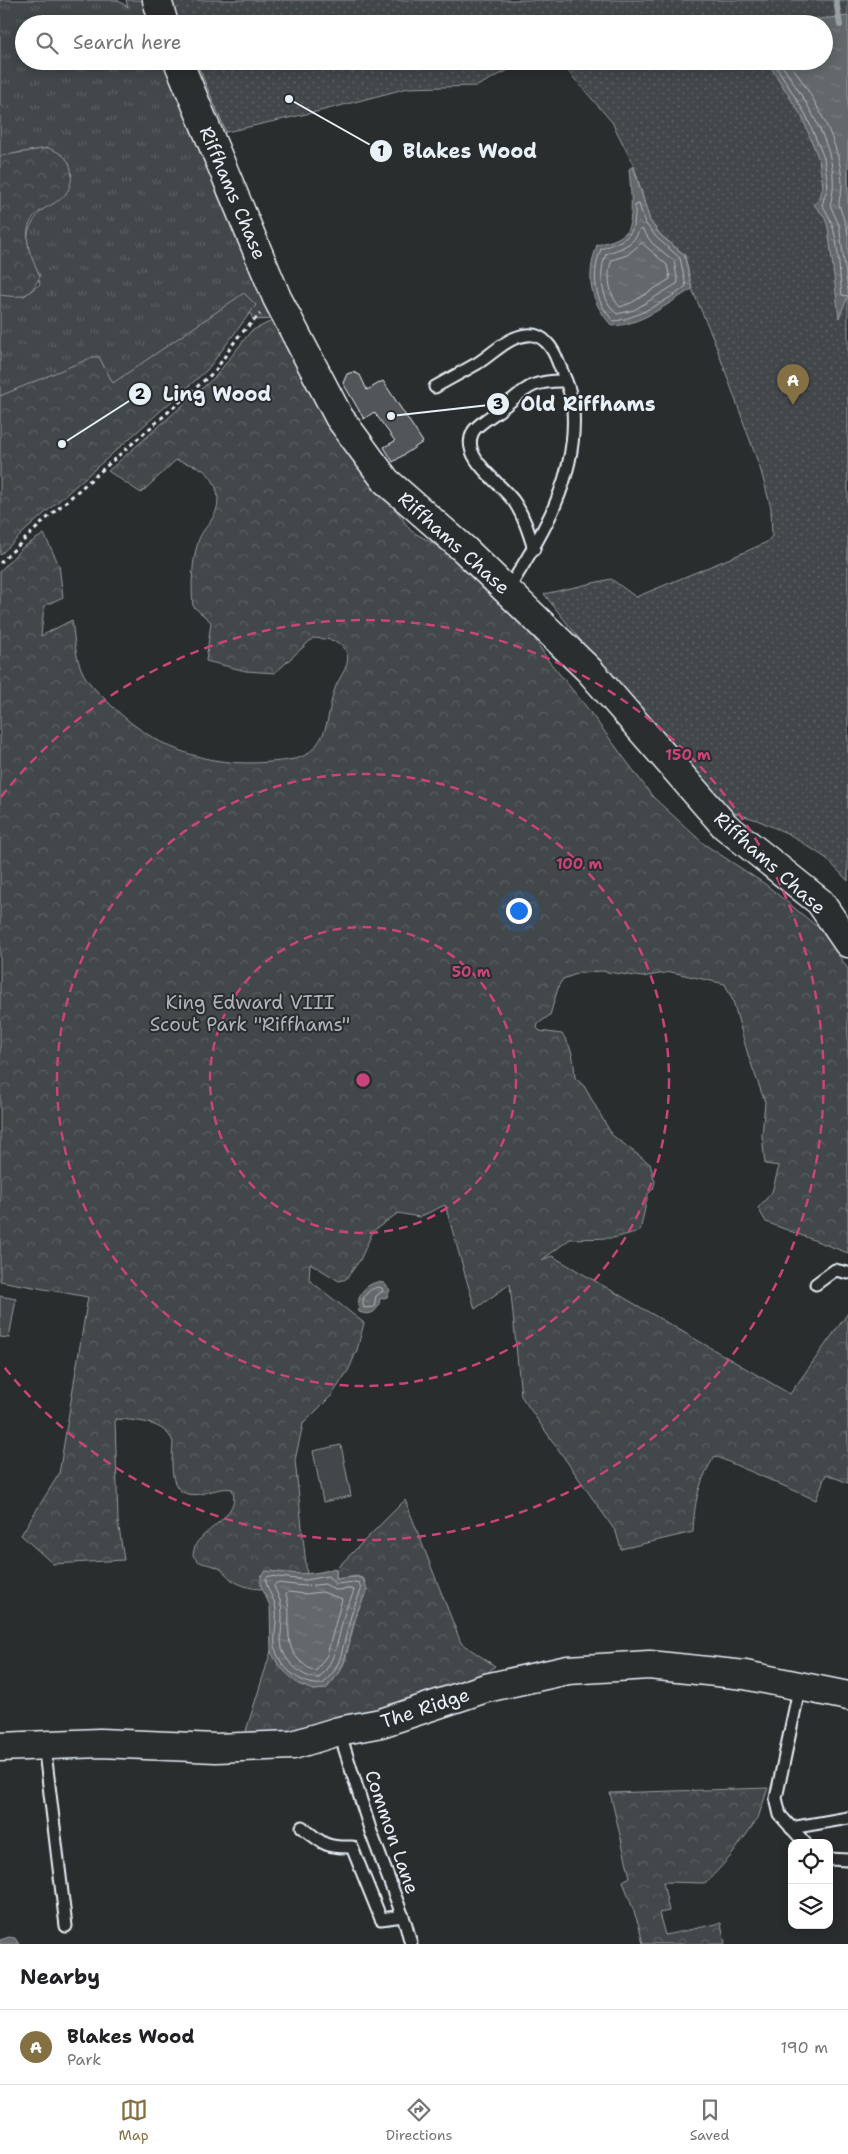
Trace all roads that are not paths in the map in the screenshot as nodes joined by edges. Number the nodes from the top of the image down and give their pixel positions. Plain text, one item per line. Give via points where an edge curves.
1 (157, 0) edge
2 (161, 15) edge
3 (182, 70) edge
4 (566, 381) junction
5 (435, 387) dead end
6 (534, 549) junction
7 (507, 591) junction
8 (848, 943) edge
9 (848, 1273) edge
10 (816, 1284) dead end
11 (800, 1685) junction
12 (848, 1696) edge
13 (339, 1732) junction
14 (44, 1744) junction
15 (0, 1746) edge
16 (848, 1818) edge
17 (302, 1827) dead end
18 (791, 1828) junction
19 (801, 1839) edge
20 (833, 1859) edge
21 (848, 1860) edge
22 (403, 1916) junction
23 (66, 1926) dead end
24 (411, 1944) edge

1 - 2 street
3 - 7 street, Riffhams Chase via 277,298 339,417 386,482
4 - 5 lane via 554,352 542,338 529,334 514,338
4 - 6 lane via 573,407 572,437 564,483
4 - 6 lane via 547,381 529,386 473,432 470,448 478,463 515,502
6 - 7 lane
7 - 8 street, Riffhams Chase via 590,671 725,826 820,902
9 - 10 lane via 835,1270
11 - 12 street, The Ridge
11 - 13 street, The Ridge via 745,1675 649,1665 568,1670 486,1688 381,1723
11 - 18 lane via 776,1798 780,1815
13 - 14 street, The Ridge via 293,1745 216,1748
13 - 22 lane, Common Lane via 371,1832
14 - 15 street, The Ridge
14 - 23 lane
16 - 18 lane
17 - 22 lane via 321,1843 333,1848 352,1847 381,1919
18 - 19 lane
20 - 21 lane
22 - 24 lane, Common Lane

